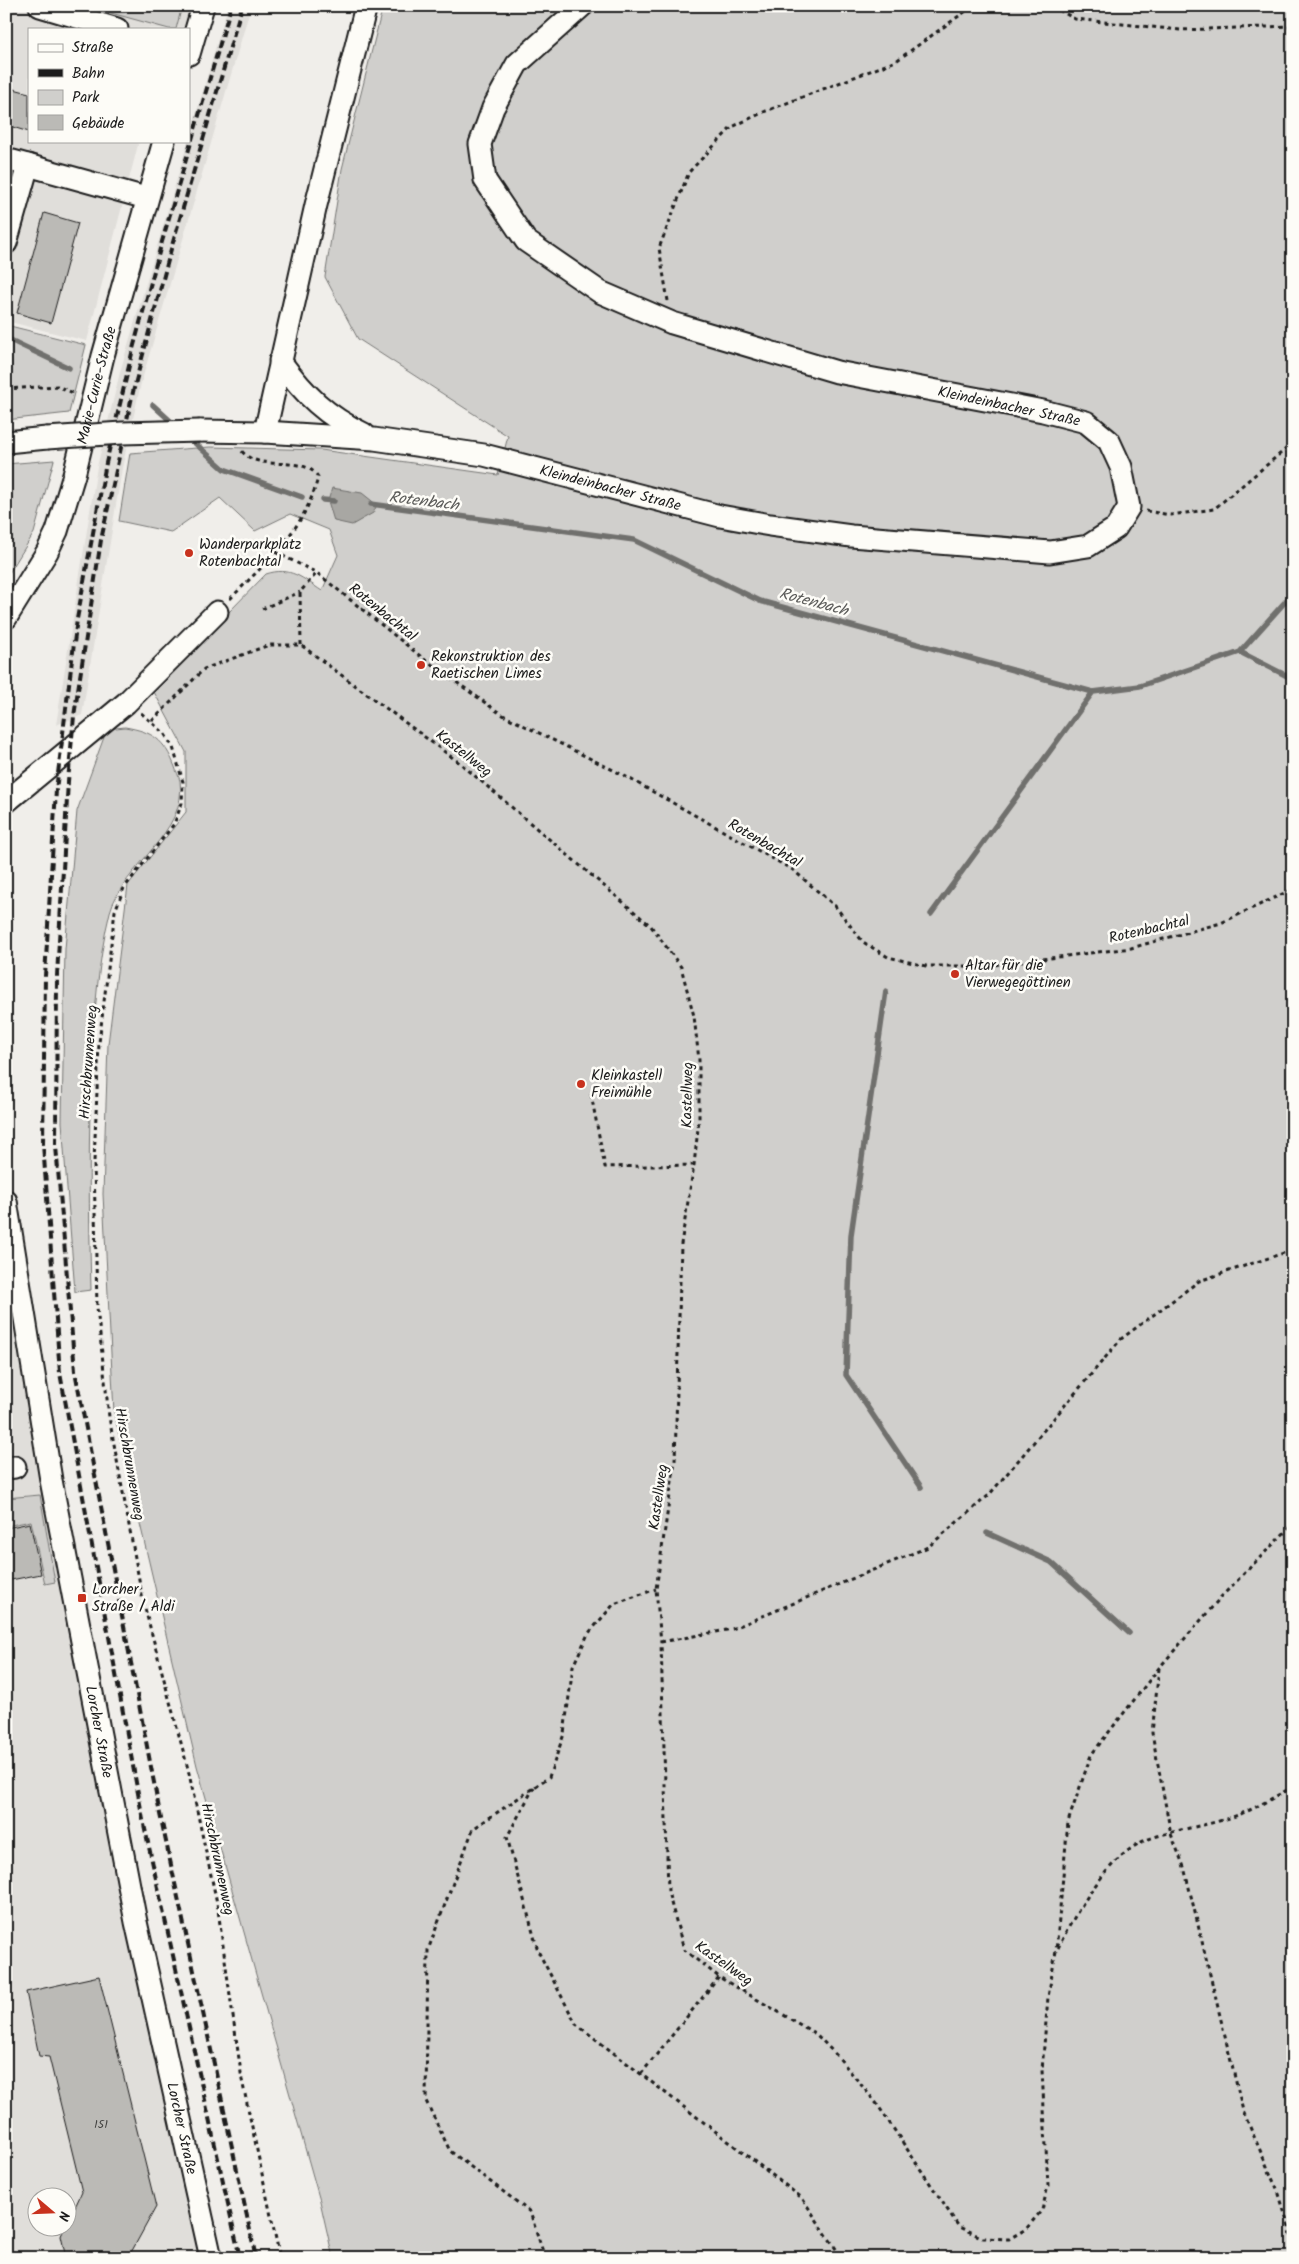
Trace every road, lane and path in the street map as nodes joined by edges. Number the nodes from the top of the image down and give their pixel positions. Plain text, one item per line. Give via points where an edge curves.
1 (40, 6) edge
2 (203, 6) edge
3 (366, 6) edge
4 (582, 6) edge
5 (973, 6) edge
6 (1052, 6) edge
7 (1293, 26) edge
8 (114, 28) edge
9 (190, 48) edge
10 (164, 142) edge
11 (6, 159) edge
12 (28, 165) junction
13 (146, 198) junction
14 (6, 243) edge
15 (672, 324) junction
16 (280, 361) junction
17 (6, 389) edge
18 (92, 402) junction
19 (242, 432) junction
20 (265, 432) junction
21 (374, 439) junction
22 (6, 442) edge
23 (1293, 443) edge
24 (1129, 507) junction
25 (275, 552) junction
26 (317, 573) junction
27 (300, 592) junction
28 (262, 609) dead end
29 (217, 612) joint
30 (6, 618) edge
31 (301, 645) junction
32 (126, 703) junction
33 (152, 721) junction
34 (6, 802) edge
35 (1293, 889) edge
36 (591, 1094) dead end
37 (694, 1165) junction
38 (6, 1201) edge
39 (1293, 1250) edge
40 (1293, 1524) edge
41 (656, 1589) junction
42 (661, 1642) junction
43 (1159, 1668) junction
44 (535, 1787) junction
45 (1293, 1787) edge
46 (1171, 1834) junction
47 (1056, 1951) junction
48 (719, 1977) junction
49 (641, 2074) junction
50 (1293, 2242) edge
51 (211, 2258) edge
52 (280, 2258) edge
53 (545, 2258) edge
54 (842, 2258) edge

1 - 8 street
2 - 9 street
3 - 16 street
4 - 15 street, Kleindeinbacher Straße via 517,64 493,108 480,144 485,180 526,241 600,292
5 - 15 path via 896,61 732,127 688,172 658,248
6 - 7 path via 1075,19 1180,30
10 - 13 street, Marie-Curie-Straße
11 - 12 street
12 - 13 street
12 - 14 street
13 - 18 street, Marie-Curie-Straße
15 - 24 street, Kleindeinbacher Straße via 837,372 1086,422 1109,441 1121,467
16 - 20 street
16 - 21 street via 316,404 339,422
17 - 18 path via 57,386
18 - 30 street, Marie-Curie-Straße via 57,530
19 - 20 street, Kleindeinbacher Straße
19 - 22 street, Kleindeinbacher Straße, bridge via 122,433
19 - 25 path via 241,451 247,456 260,461 306,467 318,477 308,510
20 - 21 street, Kleindeinbacher Straße
21 - 24 street, Kleindeinbacher Straße via 484,455 720,516 851,536 1050,552 1088,546 1116,528
23 - 24 path via 1214,509 1172,516
25 - 26 path, Rotenbachtal
25 - 29 path
26 - 27 path
26 - 35 path, Rotenbachtal via 501,714 621,774 793,870 835,906 863,942 888,957 926,966 986,966 1131,948 1221,923
27 - 28 path
27 - 31 path
29 - 32 street
31 - 33 path via 269,645 204,669
31 - 37 path, Kastellweg via 461,764 651,926 681,967 694,1016 699,1060 699,1119
32 - 33 path, Hirschbrunnenweg
32 - 34 street
33 - 52 path, Hirschbrunnenweg via 173,747 184,782 182,804 174,824 124,888 115,911 99,1042 94,1162 97,1308 109,1416 143,1601 188,1769 217,1903 242,2080
36 - 37 path via 605,1167
37 - 41 path, Kastellweg via 682,1244 675,1461
38 - 51 street, Lorcher Straße via 51,1480 136,1922
39 - 42 path via 1199,1281 1121,1339 989,1495 928,1547 732,1629
40 - 43 path via 1242,1574
41 - 42 path, Kastellweg
41 - 44 path via 614,1604 588,1634 573,1666 564,1734 549,1777
42 - 48 path, Kastellweg via 668,1892 684,1950
43 - 46 path via 1152,1733
43 - 47 path via 1090,1755 1068,1822
44 - 49 path via 507,1837 538,1951 576,2024
44 - 53 path via 473,1829 428,1950 426,2101 450,2151 530,2212
45 - 46 path via 1239,1815
46 - 47 path via 1146,1841 1125,1853 1089,1893
46 - 50 path via 1184,1867 1243,2112 1279,2194
47 - 48 path, Kastellweg via 1048,1997 1042,2070 1048,2186 1042,2210 1026,2229 1009,2239 983,2238 959,2227 876,2104 834,2052 816,2034
48 - 49 path
49 - 54 path via 802,2198

